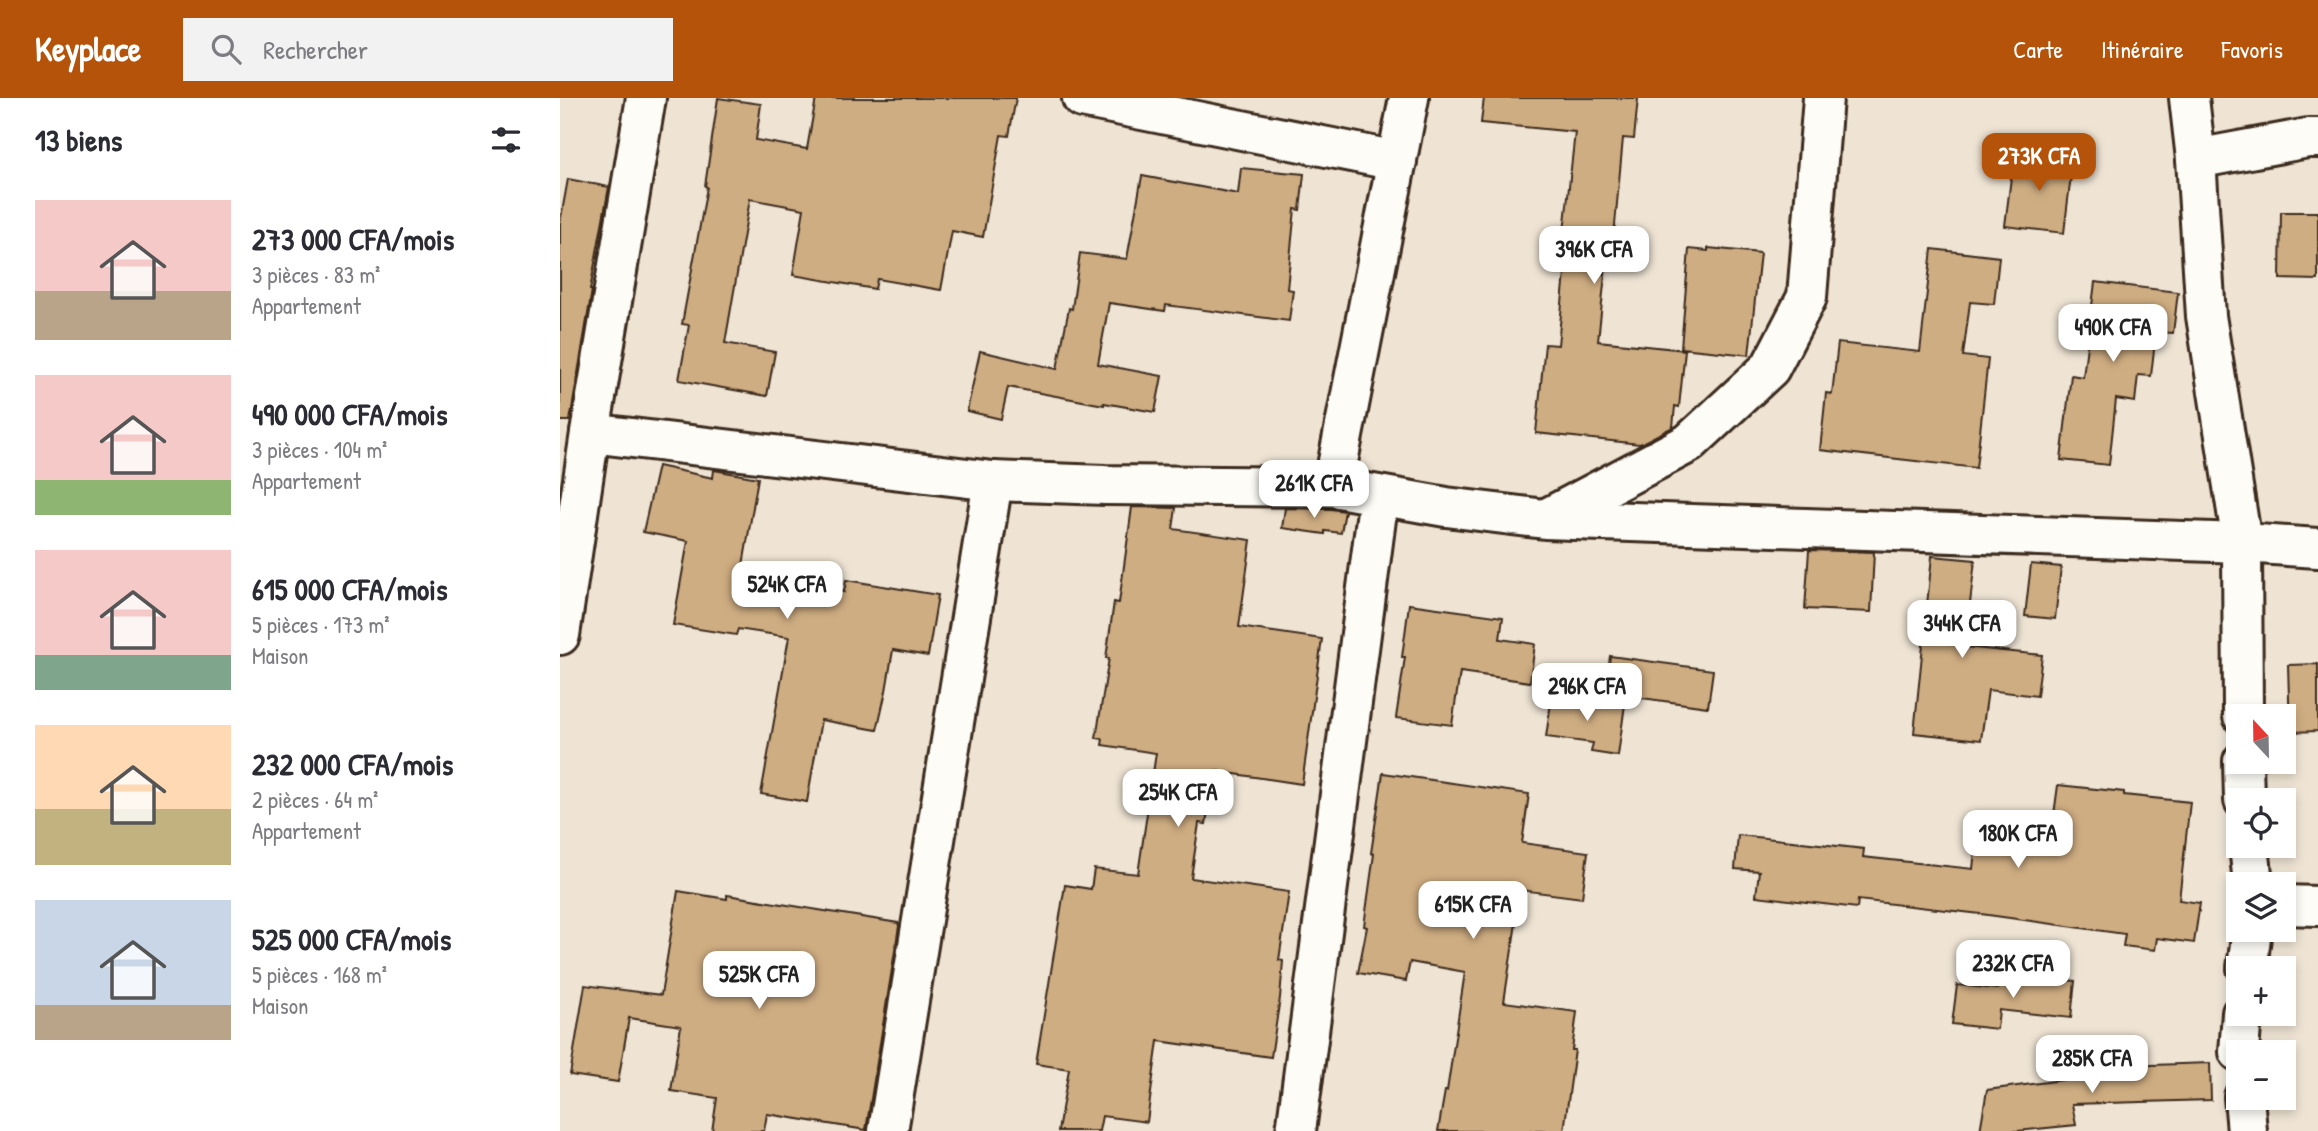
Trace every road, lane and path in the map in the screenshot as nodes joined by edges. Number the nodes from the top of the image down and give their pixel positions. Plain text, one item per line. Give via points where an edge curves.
1 (646, 98) edge
2 (1082, 98) edge
3 (1409, 98) edge
4 (1823, 98) edge
5 (2189, 98) edge
6 (2318, 138) edge
7 (2196, 159) junction
8 (1397, 161) junction
9 (590, 433) junction
10 (993, 481) junction
11 (1333, 487) junction
12 (1379, 496) junction
13 (1545, 519) junction
14 (2242, 543) junction
15 (2318, 548) edge
16 (560, 635) edge
17 (2243, 704) edge
18 (2296, 905) edge
19 (2318, 906) edge
20 (2245, 1110) edge
21 (888, 1131) edge
22 (1296, 1131) edge
23 (2247, 1131) edge

1 - 9 street
2 - 8 street
3 - 8 street
4 - 13 street via 1807,297 1770,368 1689,443
5 - 7 street
6 - 7 street
7 - 14 street via 2206,316
8 - 11 street
9 - 10 street
9 - 16 street
10 - 11 street
10 - 21 street
11 - 12 street
12 - 13 street
12 - 22 street
13 - 14 street
14 - 15 street
14 - 17 street
18 - 19 street
20 - 23 street

